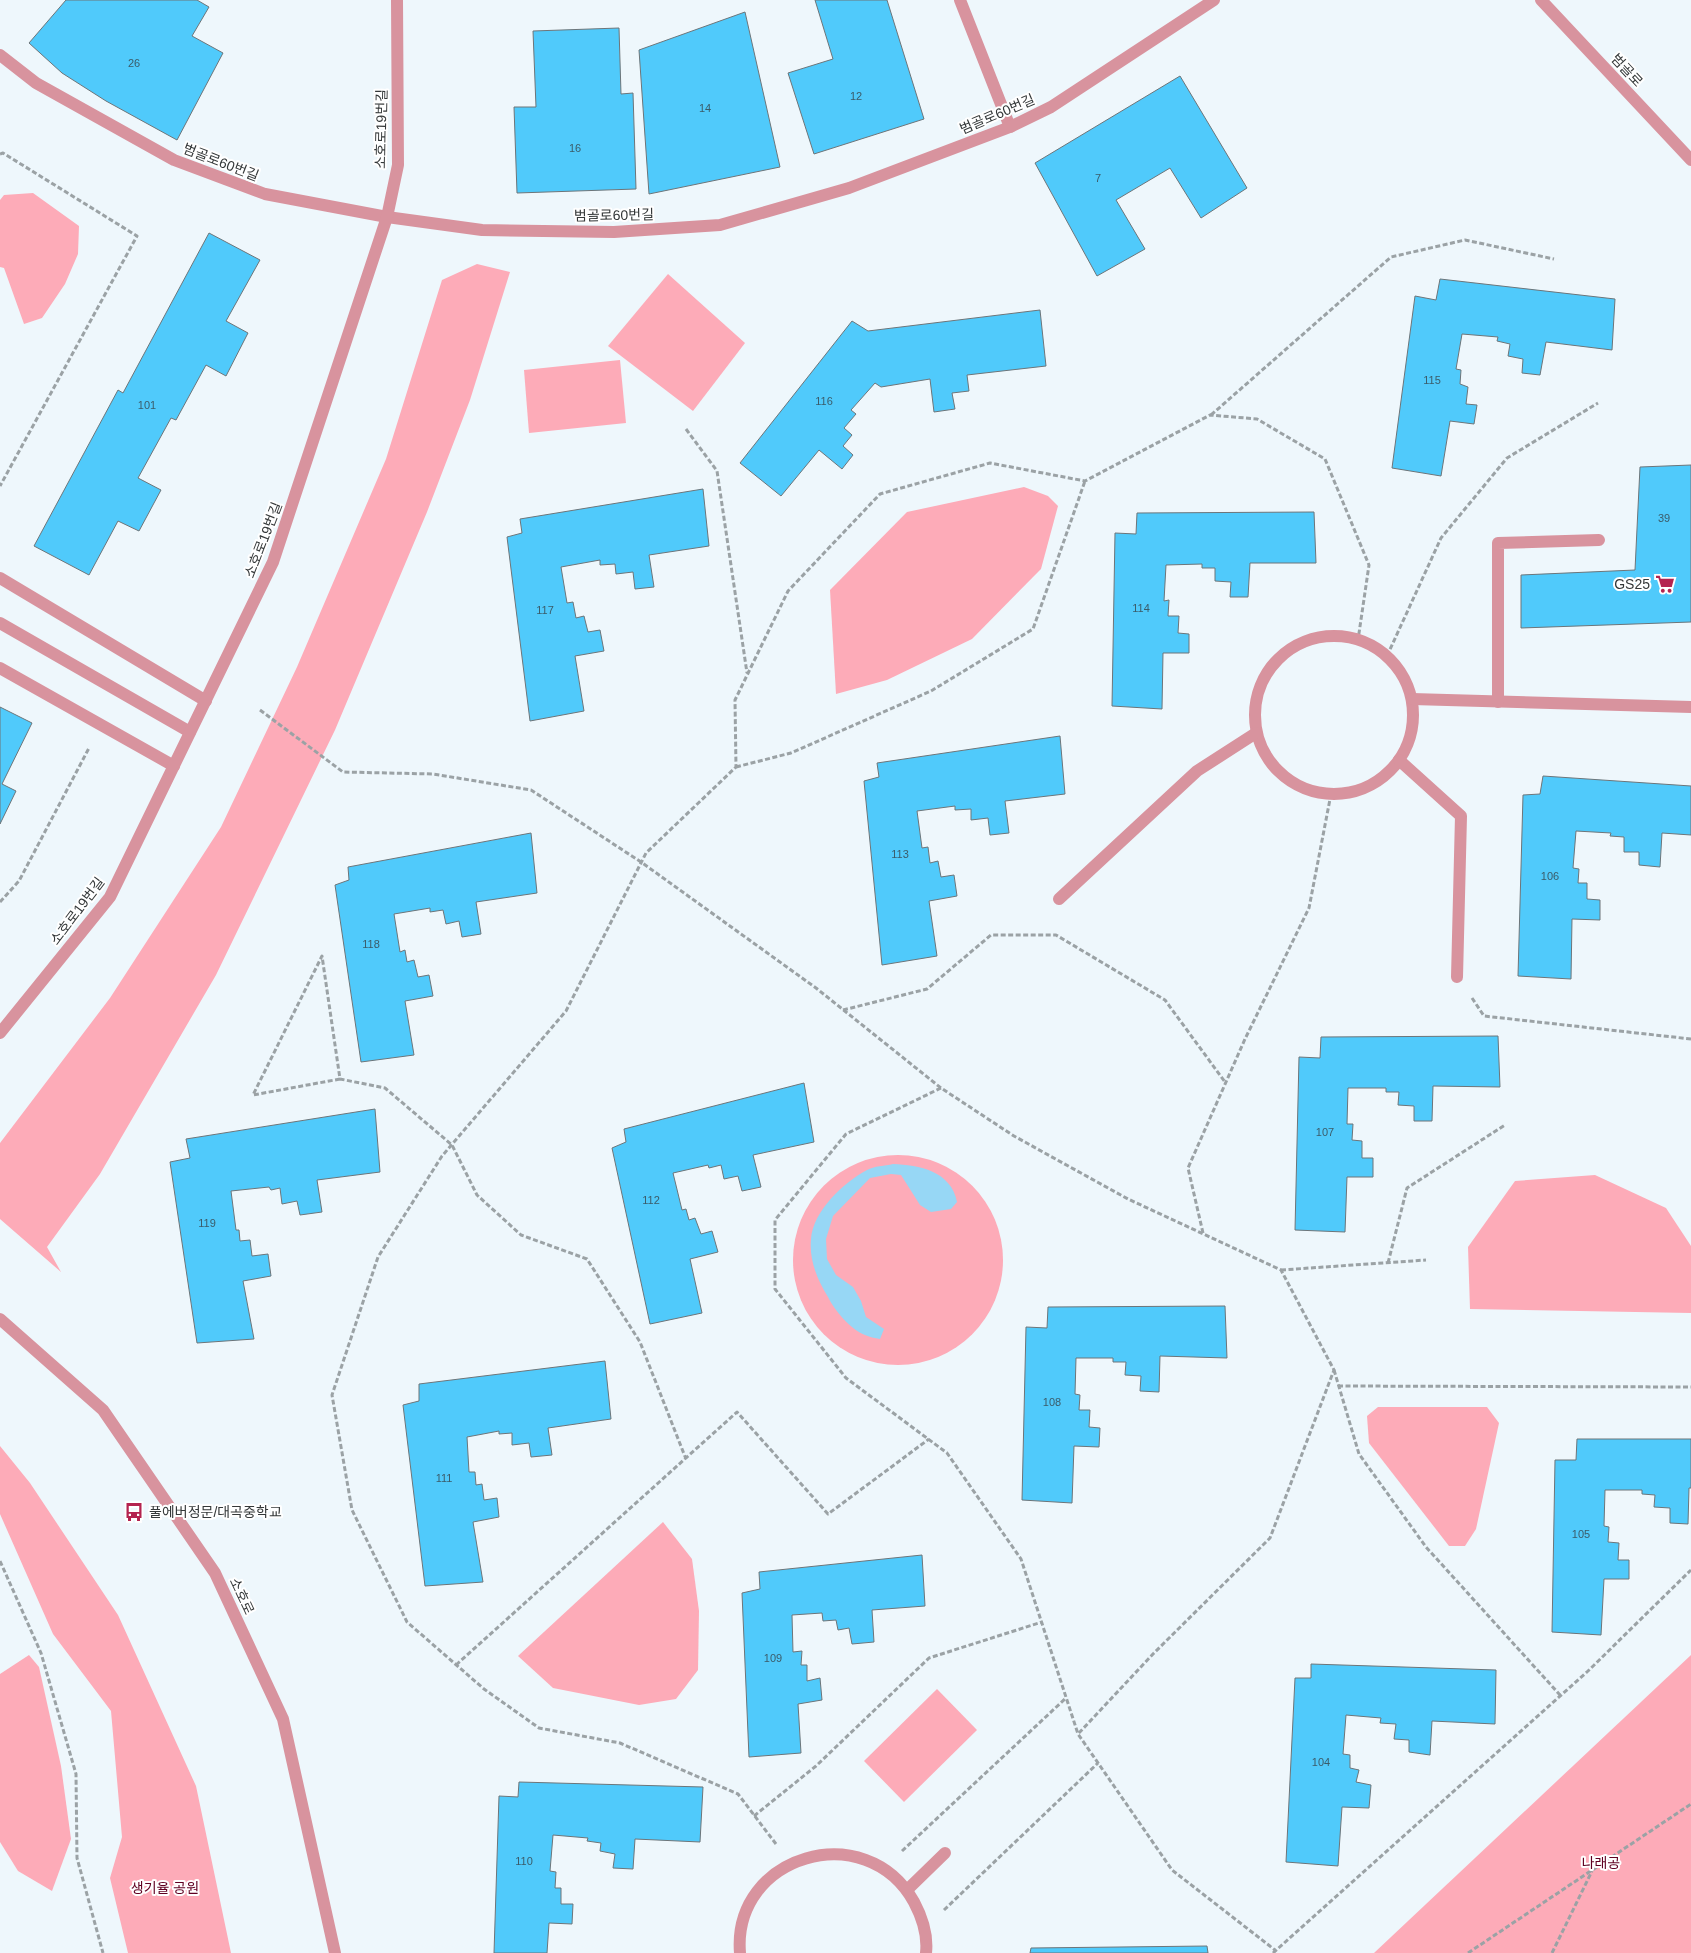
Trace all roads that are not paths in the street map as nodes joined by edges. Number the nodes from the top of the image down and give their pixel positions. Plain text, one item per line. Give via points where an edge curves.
1 (397, 0) edge
2 (960, 0) edge
3 (1214, 0) edge
4 (1541, 0) edge
5 (0, 55) edge
6 (1010, 127) junction
7 (1691, 160) edge
8 (387, 216) junction
9 (1599, 540) dead end
10 (0, 578) edge
11 (0, 623) edge
12 (0, 668) edge
13 (1412, 699) junction
14 (206, 701) junction
15 (1498, 702) junction
16 (1691, 707) edge
17 (190, 732) junction
18 (1256, 733) junction
19 (1399, 760) junction
20 (174, 766) junction
21 (1060, 898) dead end
22 (1457, 976) road end
23 (0, 1033) edge
24 (0, 1319) edge
25 (946, 1853) dead end
26 (907, 1890) junction
27 (336, 1953) edge
28 (740, 1953) edge
29 (926, 1953) edge

1 - 8 street, 소호로19번길 via 398,164
2 - 6 street
3 - 6 street, 범골로60번길 via 1052,107
4 - 7 street, 범골로
5 - 8 street, 범골로60번길 via 36,83 174,160 265,194
6 - 8 street, 범골로60번길 via 849,188 720,226 614,232 482,230
8 - 14 street, 소호로19번길 via 273,562
9 - 15 street via 1498,543
10 - 14 street
11 - 17 street
12 - 20 street
13 - 15 street
13 - 18 street via 1403,676 1387,656 1366,642 1342,636 1317,637 1294,646 1274,662 1261,684 1254,708
13 - 19 street via 1413,720
14 - 17 street, 소호로19번길
15 - 16 street
17 - 20 street, 소호로19번길
18 - 19 street via 1266,757 1283,776 1306,790 1331,794 1357,791 1380,779
18 - 21 street via 1197,771
19 - 22 street via 1461,816
20 - 23 street, 소호로19번길 via 110,897
24 - 27 street, 소호로 via 103,1410 215,1573 283,1719
25 - 26 street
26 - 28 street via 884,1868 854,1855 822,1854 791,1863 765,1882 747,1908 739,1939
26 - 29 street via 921,1916

